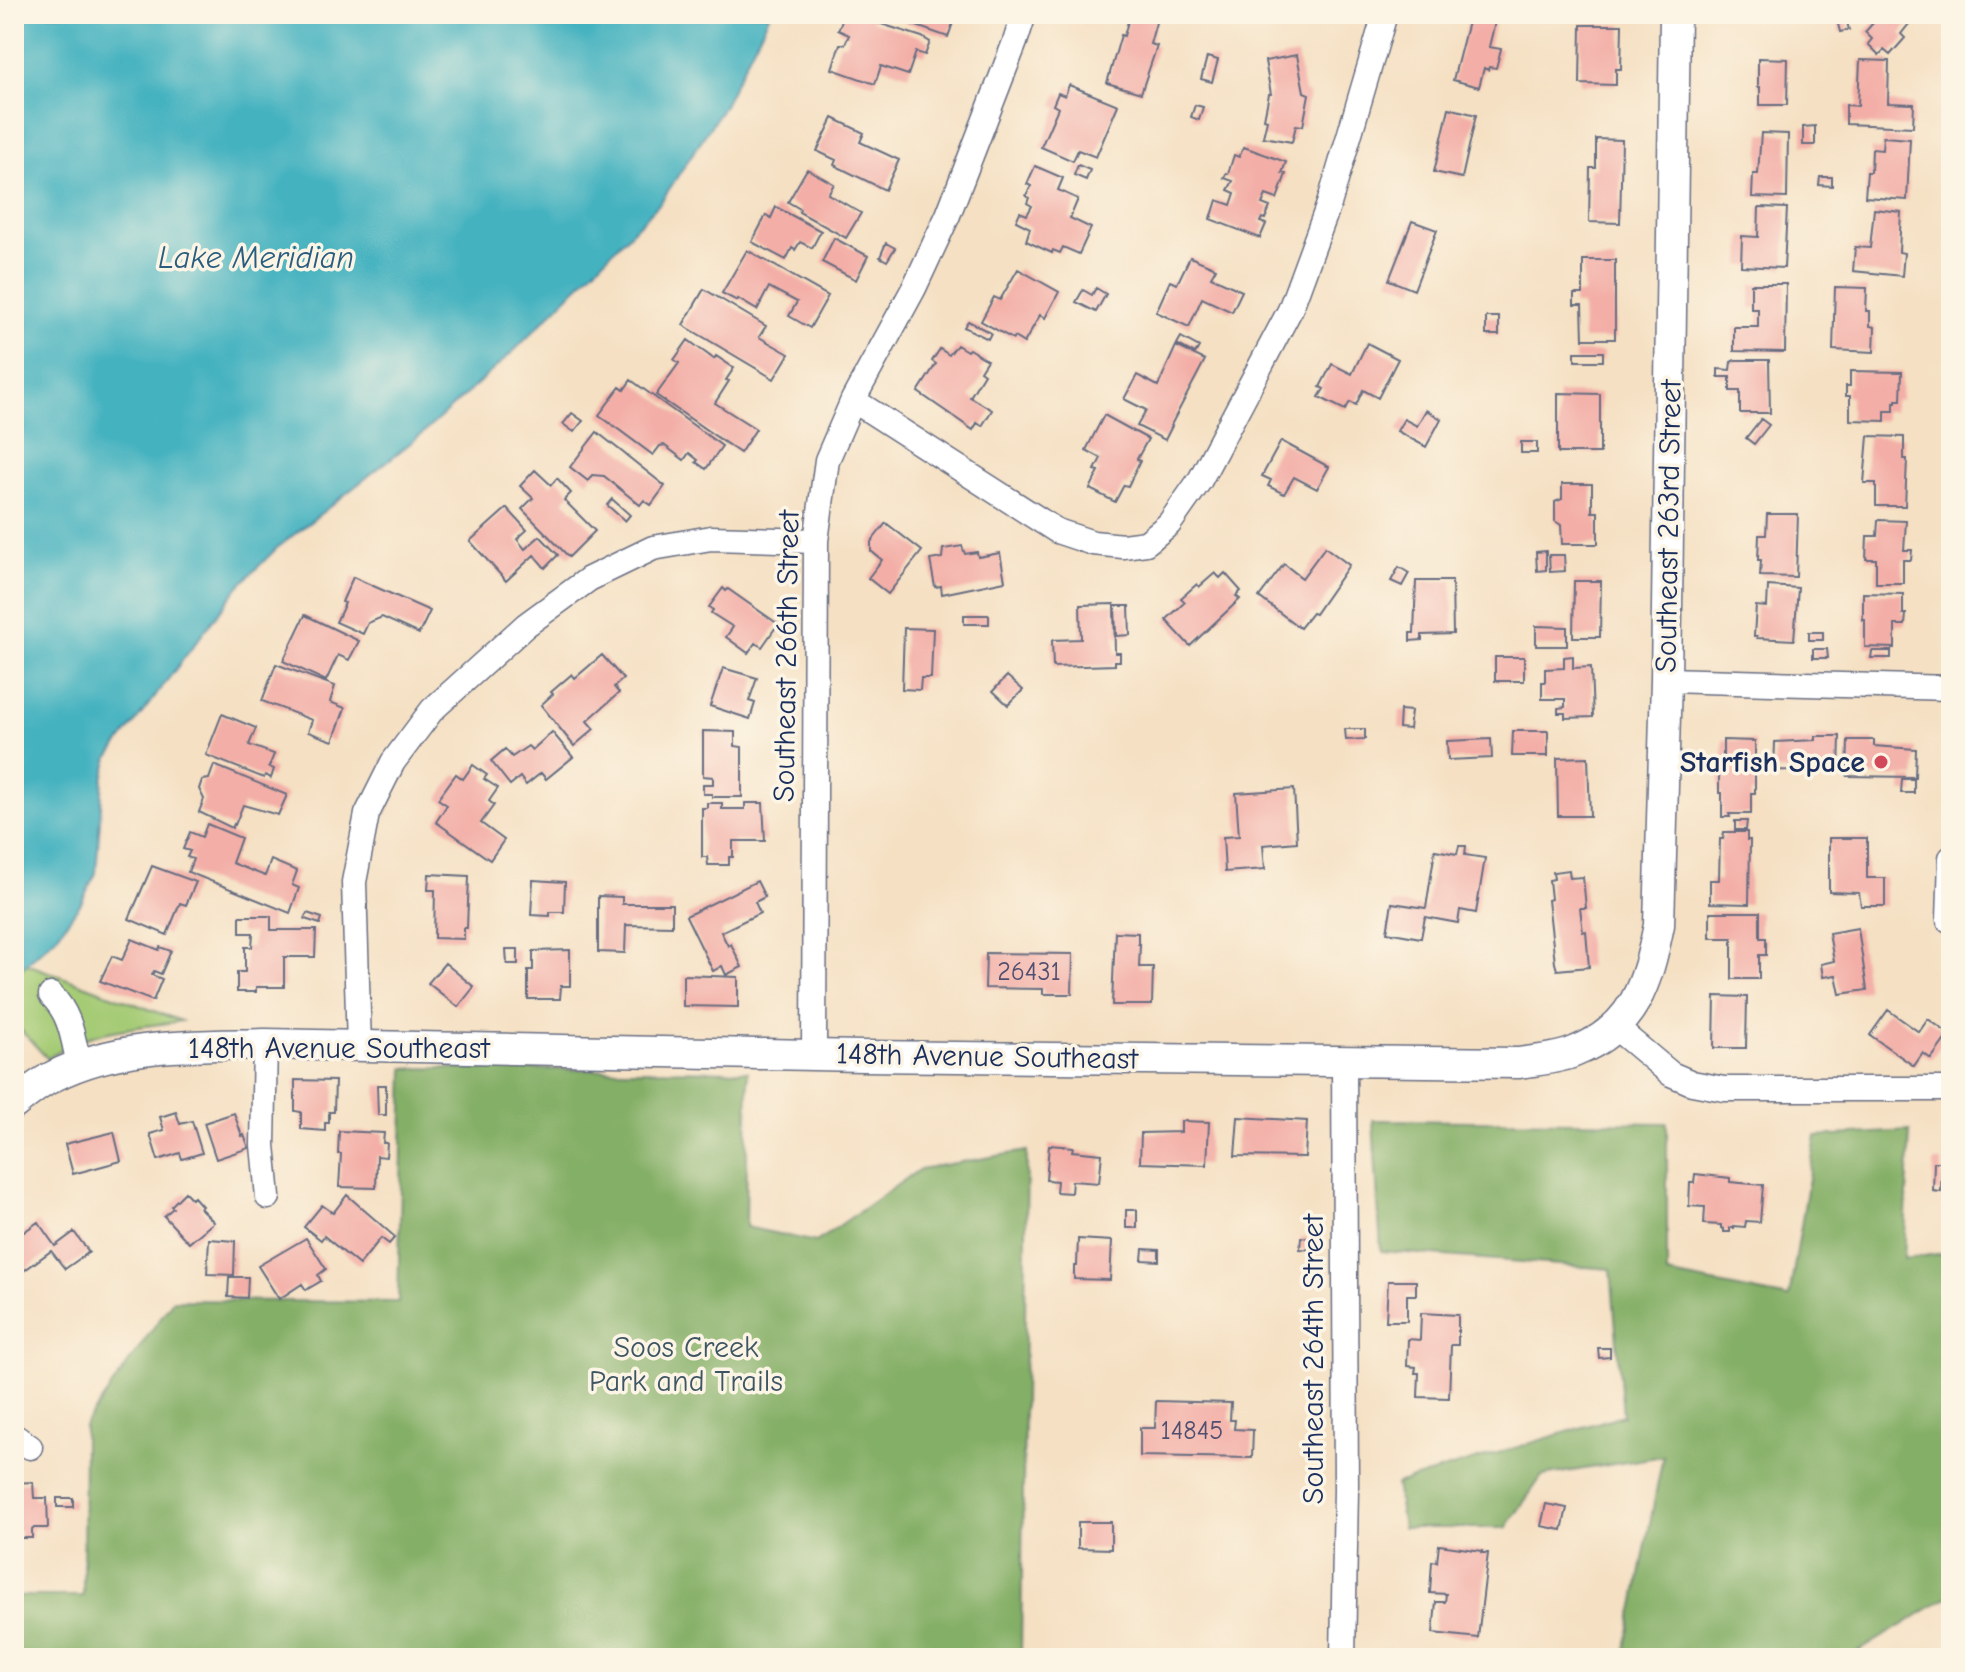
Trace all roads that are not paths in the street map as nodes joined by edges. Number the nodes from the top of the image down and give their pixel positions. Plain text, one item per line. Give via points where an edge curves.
1 (1024, 14) edge
2 (1385, 14) edge
3 (1675, 14) edge
4 (853, 400) junction
5 (816, 541) junction
6 (1666, 680) junction
7 (1951, 688) edge
8 (1951, 858) edge
9 (1950, 920) edge
10 (51, 995) dead end
11 (1616, 1028) junction
12 (265, 1044) junction
13 (359, 1047) junction
14 (814, 1054) junction
15 (1344, 1059) junction
16 (79, 1065) junction
17 (1946, 1089) dead end
18 (14, 1104) edge
19 (268, 1197) dead end
20 (1343, 1658) edge

1 - 4 street, Southeast 266th Street via 948,215
2 - 4 street via 1329,204 1290,310 1200,480 1169,524 1146,543 1093,543 1057,531
3 - 6 street, Southeast 263rd Street
4 - 5 street, Southeast 266th Street via 827,460
5 - 13 street via 711,538 653,548 589,579 526,625 432,710 393,762 367,814 354,882
5 - 14 street, Southeast 266th Street
6 - 7 street
6 - 11 street, Southeast 263rd Street via 1659,925 1640,991
8 - 9 street
10 - 16 street via 68,1017
11 - 15 street, 148th Avenue Southeast via 1572,1054 1519,1063
11 - 17 street via 1671,1074 1713,1087
12 - 13 street, 148th Avenue Southeast
12 - 16 street, 148th Avenue Southeast via 135,1051
12 - 19 street
13 - 14 street, 148th Avenue Southeast
14 - 15 street, 148th Avenue Southeast
15 - 20 street, Southeast 264th Street
16 - 18 street, 148th Avenue Southeast via 51,1077

